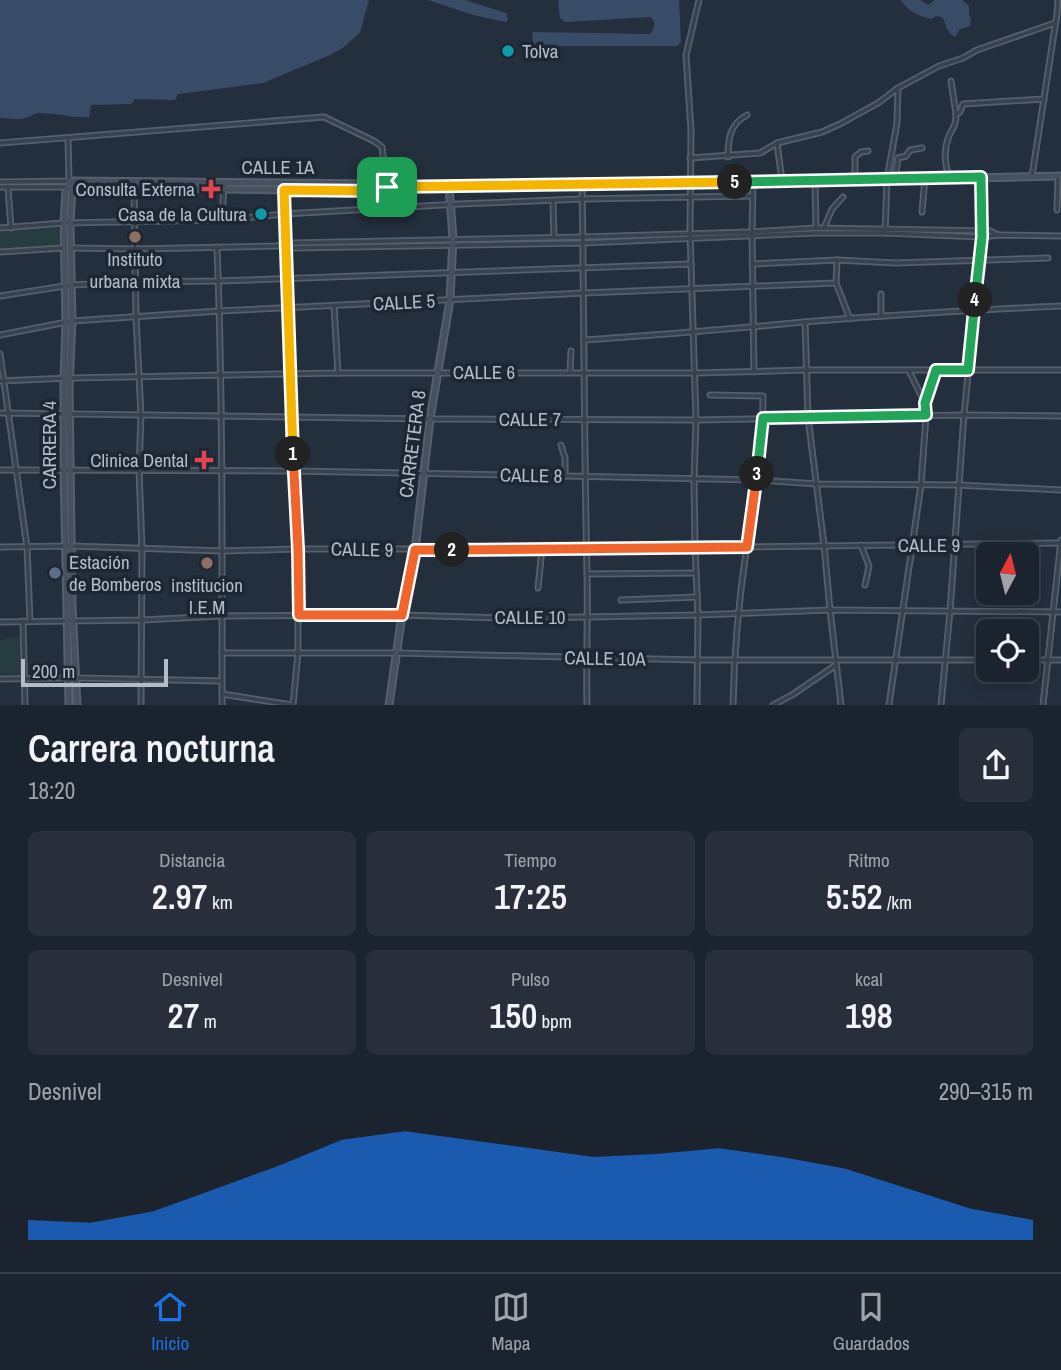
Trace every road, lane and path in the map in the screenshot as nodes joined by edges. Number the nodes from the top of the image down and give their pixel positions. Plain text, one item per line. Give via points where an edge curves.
1 (699, 0) edge
2 (1058, 0) edge
3 (1055, 23) junction
4 (951, 81) dead end
5 (898, 89) junction
6 (1044, 99) junction
7 (956, 114) junction
8 (747, 115) dead end
9 (68, 138) junction
10 (0, 143) edge
11 (777, 143) junction
12 (922, 148) dead end
13 (867, 151) dead end
14 (728, 157) junction
15 (690, 158) junction
16 (1032, 176) junction
17 (1059, 176) edge
18 (981, 177) junction
19 (925, 178) junction
20 (949, 178) junction
21 (887, 179) junction
22 (895, 179) junction
23 (855, 180) junction
24 (782, 181) junction
25 (814, 181) junction
26 (690, 182) junction
27 (582, 183) junction
28 (753, 183) junction
29 (69, 184) junction
30 (0, 185) edge
31 (8, 185) junction
32 (134, 185) junction
33 (224, 186) junction
34 (284, 186) junction
35 (449, 186) junction
36 (387, 187) junction
37 (752, 196) junction
38 (690, 197) junction
39 (843, 197) dead end
40 (582, 199) junction
41 (553, 201) junction
42 (451, 205) junction
43 (1057, 210) dead end
44 (922, 212) dead end
45 (285, 214) junction
46 (222, 220) junction
47 (135, 222) junction
48 (67, 223) junction
49 (0, 228) edge
50 (11, 228) junction
51 (816, 230) junction
52 (824, 230) junction
53 (885, 231) junction
54 (982, 231) junction
55 (752, 234) junction
56 (998, 235) junction
57 (690, 236) junction
58 (1061, 236) edge
59 (554, 237) junction
60 (583, 237) junction
61 (982, 237) junction
62 (453, 238) junction
63 (583, 243) junction
64 (286, 246) junction
65 (453, 246) junction
66 (217, 247) junction
67 (68, 248) junction
68 (136, 249) junction
69 (0, 252) edge
70 (1048, 258) dead end
71 (837, 260) junction
72 (979, 260) junction
73 (691, 264) junction
74 (752, 264) junction
75 (583, 268) junction
76 (452, 272) junction
77 (287, 279) junction
78 (218, 281) junction
79 (136, 282) junction
80 (836, 284) junction
81 (68, 286) junction
82 (752, 287) junction
83 (692, 289) junction
84 (584, 293) junction
85 (881, 294) dead end
86 (0, 296) edge
87 (450, 300) junction
88 (334, 306) junction
89 (1061, 306) edge
90 (288, 307) junction
91 (974, 310) junction
92 (219, 311) junction
93 (136, 317) junction
94 (881, 317) junction
95 (850, 319) junction
96 (69, 322) junction
97 (805, 322) junction
98 (754, 327) junction
99 (693, 333) junction
100 (0, 335) edge
101 (585, 340) junction
102 (571, 351) dead end
103 (0, 354) edge
104 (806, 370) junction
105 (936, 370) junction
106 (968, 370) junction
107 (1061, 370) edge
108 (909, 371) junction
109 (570, 372) junction
110 (584, 372) junction
111 (754, 372) junction
112 (338, 373) junction
113 (437, 373) junction
114 (695, 373) junction
115 (291, 374) junction
116 (220, 376) junction
117 (138, 377) junction
118 (67, 378) junction
119 (2, 380) edge
120 (710, 395) dead end
121 (925, 403) junction
122 (8, 412) junction
123 (0, 413) edge
124 (68, 414) junction
125 (141, 415) junction
126 (926, 415) junction
127 (964, 415) junction
128 (1061, 415) edge
129 (221, 417) junction
130 (292, 417) junction
131 (808, 417) junction
132 (763, 418) junction
133 (430, 419) junction
134 (584, 419) junction
135 (696, 420) junction
136 (561, 445) dead end
137 (0, 470) edge
138 (16, 470) junction
139 (67, 470) junction
140 (139, 470) junction
141 (222, 471) junction
142 (294, 471) junction
143 (424, 474) junction
144 (565, 476) junction
145 (584, 476) junction
146 (694, 479) junction
147 (757, 480) junction
148 (817, 484) junction
149 (921, 485) junction
150 (958, 485) junction
151 (1061, 490) edge
152 (1061, 542) edge
153 (824, 545) junction
154 (861, 545) junction
155 (911, 545) junction
156 (954, 545) junction
157 (69, 546) junction
158 (0, 547) edge
159 (27, 547) junction
160 (747, 547) junction
161 (142, 548) junction
162 (695, 548) junction
163 (298, 549) junction
164 (542, 549) junction
165 (586, 549) junction
166 (415, 550) junction
167 (223, 551) junction
168 (696, 573) junction
169 (587, 574) junction
170 (865, 585) dead end
171 (538, 588) dead end
172 (697, 597) junction
173 (621, 600) dead end
174 (830, 610) junction
175 (902, 611) junction
176 (950, 611) junction
177 (1053, 612) junction
178 (1061, 612) edge
179 (739, 613) junction
180 (299, 615) junction
181 (402, 615) junction
182 (698, 615) junction
183 (221, 616) junction
184 (586, 617) junction
185 (142, 620) junction
186 (23, 621) junction
187 (30, 621) junction
188 (70, 621) junction
189 (0, 622) edge
190 (222, 653) junction
191 (298, 653) junction
192 (397, 653) junction
193 (586, 657) junction
194 (836, 659) junction
195 (698, 660) junction
196 (734, 660) junction
197 (895, 660) junction
198 (945, 660) junction
199 (976, 660) edge
200 (1039, 660) edge
201 (1048, 660) junction
202 (1061, 660) edge
203 (837, 665) junction
204 (69, 678) junction
205 (77, 678) junction
206 (0, 679) edge
207 (142, 679) junction
208 (24, 680) junction
209 (221, 681) junction
210 (222, 694) junction
211 (25, 705) edge
212 (69, 705) edge
213 (77, 705) edge
214 (141, 705) edge
215 (222, 705) edge
216 (292, 705) edge
217 (389, 705) edge
218 (587, 705) edge
219 (697, 705) edge
220 (733, 705) edge
221 (773, 705) edge
222 (841, 705) edge
223 (889, 705) edge
224 (941, 705) edge
225 (1044, 705) edge

1 - 15 street via 686,55
2 - 3 street
3 - 5 street via 939,66
3 - 6 street
4 - 7 street
5 - 11 street via 840,124
5 - 21 street
6 - 7 street via 966,103
6 - 16 street
7 - 20 street via 945,152
8 - 14 street via 730,132
9 - 10 street
9 - 29 street, CARRERA 4
9 - 36 street via 324,117 382,146
11 - 14 street via 760,153
11 - 24 street
12 - 22 street via 898,157
13 - 23 street via 855,157
14 - 15 street
15 - 26 street
16 - 17 street, CALLE 1A
16 - 18 street, CALLE 1A
17 - 43 street
18 - 20 street, CALLE 1A
18 - 54 street
19 - 20 street, CALLE 1A
19 - 22 street, CALLE 1A
19 - 44 street
21 - 22 street, CALLE 1A
21 - 23 street, CALLE 1A
21 - 53 street
23 - 25 street, CALLE 1A
24 - 25 street, CALLE 1A
24 - 28 street, CALLE 1A
25 - 51 street
26 - 27 street, CALLE 1A
26 - 28 street, CALLE 1A
26 - 38 street
27 - 35 street, CALLE 1A
27 - 40 street
28 - 37 street
29 - 31 street, CALLE 1A
29 - 32 street, CALLE 1A
29 - 48 street, CARRERA 4
30 - 31 street, CALLE 1A
31 - 50 street
32 - 33 street, CALLE 1A
32 - 47 street
33 - 34 street, CALLE 1A
33 - 46 street
34 - 36 street, CALLE 1A via 379,191
34 - 45 street
35 - 36 street, CALLE 1A
35 - 42 street, CARRETERA 8
37 - 38 street
37 - 55 street
38 - 40 street
38 - 57 street
39 - 52 street via 832,209
40 - 41 street
40 - 60 street
41 - 42 street
41 - 59 street
42 - 45 street
42 - 62 street, CARRETERA 8
45 - 46 street
45 - 64 street
46 - 47 street
47 - 48 street
47 - 68 street
48 - 50 street
48 - 67 street, CARRERA 4
49 - 50 street
51 - 52 street
51 - 55 street
52 - 53 street
53 - 54 street
53 - 61 street
54 - 56 street
54 - 61 street
55 - 57 street
55 - 74 street
56 - 58 street
56 - 61 street
57 - 60 street
57 - 63 street
57 - 73 street
59 - 60 street
59 - 62 street
60 - 63 street
61 - 72 street
62 - 64 street
62 - 65 street, CARRETERA 8
63 - 65 street
63 - 75 street
64 - 65 street
64 - 66 street
64 - 77 street
65 - 76 street, CARRETERA 8
66 - 68 street
66 - 78 street
67 - 68 street
67 - 69 street
67 - 81 street, CARRERA 4
68 - 79 street
70 - 72 street
71 - 72 street
71 - 74 street
71 - 80 street
72 - 91 street
73 - 75 street
73 - 83 street
74 - 82 street
75 - 76 street
75 - 84 street
76 - 77 street
76 - 87 street, CARRETERA 8
77 - 78 street
77 - 90 street
78 - 79 street
78 - 92 street
79 - 81 street
79 - 93 street
80 - 82 street, CALLE 5
80 - 95 street
81 - 86 street
81 - 96 street, CARRERA 4
82 - 83 street, CALLE 5
82 - 98 street
83 - 84 street, CALLE 5
83 - 99 street
84 - 87 street, CALLE 5
84 - 101 street
85 - 94 street
87 - 88 street, CALLE 5
87 - 113 street, CARRETERA 8
88 - 90 street, CALLE 5
88 - 112 street
89 - 91 street
90 - 92 street, CALLE 5
90 - 115 street
91 - 94 street
91 - 106 street
92 - 93 street, CALLE 5
92 - 116 street
93 - 96 street, CALLE 5
93 - 117 street
94 - 95 street
95 - 97 street
96 - 100 street, CALLE 5
96 - 118 street, CARRERA 4
97 - 98 street
97 - 104 street
98 - 99 street
98 - 111 street
99 - 101 street
99 - 114 street
101 - 110 street
102 - 109 street
103 - 119 street
104 - 108 street, CALLE 6
104 - 111 street, CALLE 6
104 - 131 street
105 - 106 street, CALLE 6
105 - 108 street, CALLE 6
105 - 121 street
106 - 107 street, CALLE 6
106 - 127 street
108 - 121 street
109 - 110 street, CALLE 6
109 - 113 street, CALLE 6
110 - 114 street, CALLE 6
110 - 134 street
111 - 114 street, CALLE 6
112 - 113 street, CALLE 6
112 - 115 street, CALLE 6
113 - 133 street, CARRETERA 8
114 - 135 street
115 - 116 street, CALLE 6
115 - 130 street
116 - 117 street, CALLE 6
116 - 129 street
117 - 118 street, CALLE 6
117 - 125 street
118 - 119 street, CALLE 6
118 - 124 street, CARRERA 4
119 - 122 street
120 - 132 street via 762,396
121 - 126 street
122 - 123 street, CALLE 7
122 - 124 street, CALLE 7
122 - 138 street
124 - 125 street, CALLE 7
124 - 139 street, CARRERA 4
125 - 129 street, CALLE 7
125 - 140 street
126 - 127 street, CALLE 7
126 - 131 street, CALLE 7
126 - 149 street
127 - 128 street, CALLE 7
127 - 150 street
129 - 130 street, CALLE 7
129 - 141 street
130 - 133 street, CALLE 7
130 - 142 street
131 - 132 street, CALLE 7
131 - 148 street
132 - 135 street, CALLE 7
132 - 147 street
133 - 134 street, CALLE 7
133 - 143 street, CARRETERA 8
134 - 135 street, CALLE 7
134 - 145 street
135 - 146 street
136 - 144 street
137 - 138 street, CALLE 8
138 - 139 street, CALLE 8
138 - 159 street
139 - 140 street, CALLE 8
139 - 157 street, CARRERA 4
140 - 141 street, CALLE 8
140 - 161 street
141 - 142 street, CALLE 8
141 - 167 street
142 - 143 street, CALLE 8
142 - 163 street
143 - 144 street, CALLE 8
143 - 166 street, CARRETERA 8
144 - 145 street, CALLE 8
145 - 146 street, CALLE 8
145 - 165 street
146 - 147 street, CALLE 8
146 - 162 street
147 - 148 street, CALLE 8
147 - 160 street
148 - 149 street, CALLE 8
148 - 153 street
149 - 150 street, CALLE 8
149 - 155 street
150 - 151 street, CALLE 8
150 - 156 street
152 - 156 street, CALLE 9
152 - 177 street
153 - 154 street, CALLE 9
153 - 160 street, CALLE 9
153 - 174 street
154 - 155 street, CALLE 9
154 - 170 street via 869,566
155 - 156 street, CALLE 9
155 - 175 street
156 - 176 street
157 - 159 street, CALLE 9
157 - 161 street, CALLE 9
157 - 188 street, CARRERA 4
158 - 159 street, CALLE 9
159 - 187 street
160 - 162 street, CALLE 9
160 - 179 street
161 - 167 street, CALLE 9
161 - 185 street
162 - 165 street, CALLE 9
162 - 168 street
163 - 166 street, CALLE 9
163 - 167 street, CALLE 9
163 - 180 street
164 - 165 street, CALLE 9
164 - 166 street, CALLE 9
164 - 171 street
165 - 169 street
166 - 181 street, CARRETERA 8
167 - 183 street
168 - 169 street
168 - 172 street
169 - 184 street
172 - 173 street
172 - 182 street
174 - 175 street, CALLE 10
174 - 179 street, CALLE 10
174 - 194 street
175 - 176 street, CALLE 10
175 - 197 street
176 - 177 street, CALLE 10
176 - 198 street
177 - 178 street, CALLE 10
177 - 201 street
179 - 182 street, CALLE 10
179 - 196 street
180 - 181 street, CALLE 10
180 - 183 street, CALLE 10
180 - 191 street
181 - 184 street, CALLE 10
181 - 192 street, CARRETERA 8
182 - 184 street, CALLE 10
182 - 195 street
183 - 185 street, CALLE 10
183 - 190 street
184 - 193 street
185 - 188 street, CALLE 10
185 - 207 street
186 - 187 street, CALLE 10
186 - 189 street, CALLE 10
186 - 208 street
187 - 188 street, CALLE 10
188 - 204 street, CARRERA 4
188 - 205 street, CARRERA 4
190 - 191 street, CALLE 10A
190 - 209 street
191 - 192 street, CALLE 10A
191 - 216 street
192 - 193 street, CALLE 10A
192 - 217 street, CARRETERA 8
193 - 195 street, CALLE 10A
193 - 218 street
194 - 196 street, CALLE 10A
194 - 197 street, CALLE 10A
194 - 203 street
195 - 196 street, CALLE 10A
195 - 219 street
196 - 220 street
197 - 198 street, CALLE 10A
197 - 223 street
198 - 199 street, CALLE 10A
198 - 224 street
200 - 201 street
201 - 202 street
201 - 225 street
203 - 221 street
203 - 222 street
204 - 205 street
204 - 208 street
204 - 212 street, CARRERA 4
205 - 207 street
205 - 213 street, CARRERA 4
206 - 208 street
207 - 209 street
207 - 214 street
208 - 211 street
209 - 210 street
210 - 215 street
210 - 216 street

